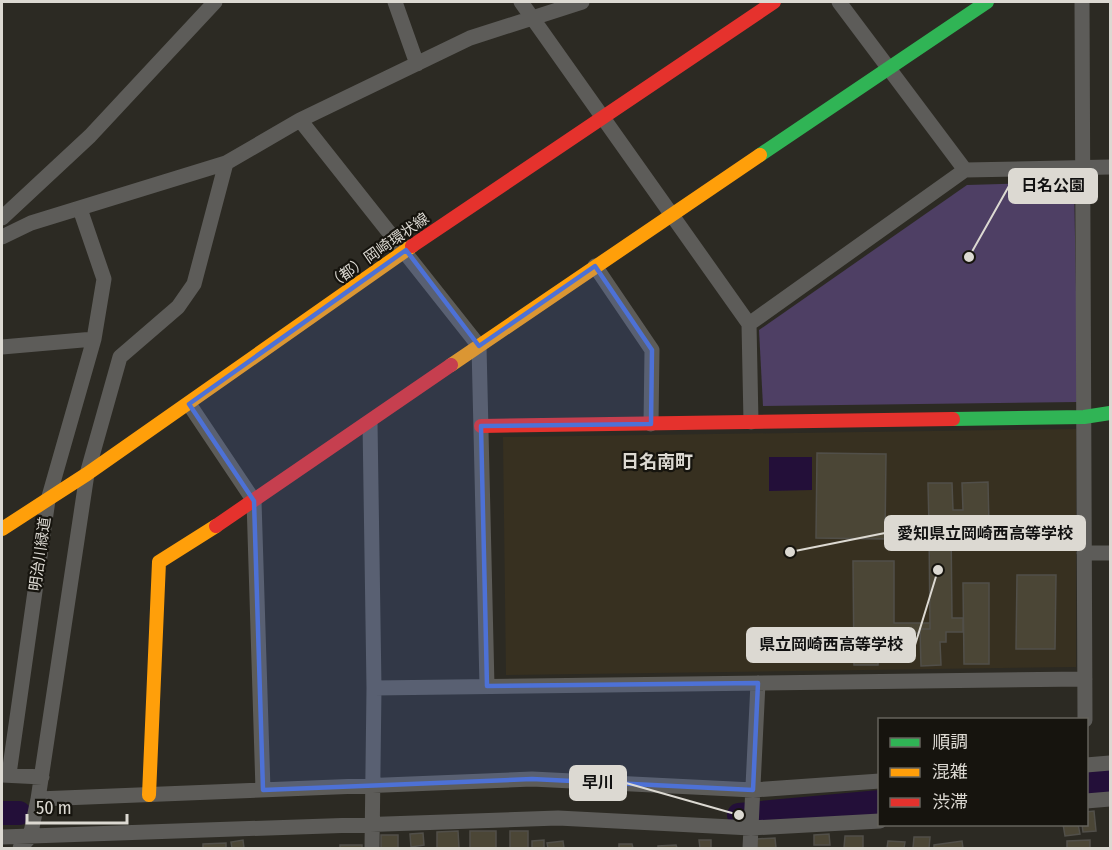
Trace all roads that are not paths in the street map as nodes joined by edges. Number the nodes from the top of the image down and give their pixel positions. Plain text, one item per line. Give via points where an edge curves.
1 (215, 2) edge
2 (395, 2) edge
3 (521, 2) edge
4 (582, 2) edge
5 (774, 2) edge
6 (839, 2) edge
7 (987, 2) edge
8 (1082, 2) edge
9 (533, 19) junction
10 (417, 63) junction
11 (889, 68) junction
12 (603, 117) junction
13 (300, 120) junction
14 (226, 163) junction
15 (1110, 167) edge
16 (1083, 168) junction
17 (964, 170) junction
18 (80, 209) junction
19 (671, 214) junction
20 (2, 218) edge
21 (2, 237) edge
22 (406, 250) junction
23 (595, 266) junction
24 (749, 324) junction
25 (94, 339) junction
26 (479, 346) junction
27 (2, 347) edge
28 (189, 404) junction
29 (1110, 413) edge
30 (1084, 417) junction
31 (370, 422) junction
32 (752, 422) junction
33 (651, 424) junction
34 (481, 426) junction
35 (87, 474) junction
36 (48, 500) junction
37 (254, 501) junction
38 (2, 529) edge
39 (1084, 553) junction
40 (1110, 553) edge
41 (1085, 679) junction
42 (758, 683) junction
43 (487, 686) junction
44 (374, 688) junction
45 (1085, 718) edge
46 (1110, 763) edge
47 (1088, 765) edge
48 (5, 774) edge
49 (42, 777) junction
50 (878, 781) edge
51 (372, 786) junction
52 (262, 790) junction
53 (753, 790) junction
54 (149, 795) junction
55 (38, 799) junction
56 (1110, 799) edge
57 (1088, 801) edge
58 (878, 821) edge
59 (372, 823) junction
60 (751, 828) junction
61 (2, 837) edge
62 (25, 843) edge
63 (372, 849) edge
64 (750, 849) edge

1 - 20 street via 90,136
2 - 10 street
3 - 9 street
4 - 9 street
5 - 12 street, （都）岡崎環状線
6 - 11 street
7 - 11 street
8 - 16 street
9 - 10 street via 470,38
9 - 12 street
10 - 13 street
11 - 17 street
11 - 19 street
12 - 19 street
12 - 22 street, （都）岡崎環状線
13 - 14 street
13 - 22 street
14 - 18 street
14 - 35 street via 194,284 178,307 120,357
15 - 16 street
16 - 17 street
16 - 30 street
17 - 24 street
18 - 21 street via 31,223
18 - 25 street, 明治川緑道 via 104,279
19 - 23 street
19 - 24 street
22 - 26 street
22 - 28 street, （都）岡崎環状線
23 - 26 street
23 - 33 street via 651,350
24 - 32 street
25 - 27 street
25 - 36 street, 明治川緑道
26 - 31 street
26 - 34 street
28 - 35 street, （都）岡崎環状線
28 - 37 street
29 - 30 street
30 - 32 street
30 - 39 street
31 - 37 street
31 - 44 street
32 - 33 street
33 - 34 street
34 - 43 street
35 - 36 street, （都）岡崎環状線
35 - 49 street
36 - 38 street, （都）岡崎環状線
36 - 48 street, 明治川緑道
37 - 52 street
37 - 54 street via 159,562
39 - 40 street
39 - 41 street
41 - 42 street
41 - 45 street
42 - 43 street
42 - 53 street
43 - 44 street
44 - 51 street
46 - 47 street
48 - 49 street
49 - 55 street
50 - 53 street
51 - 52 street
51 - 53 street via 532,779
51 - 59 street
52 - 54 street
53 - 60 street
54 - 55 street
55 - 62 street
56 - 57 street
58 - 60 street
59 - 60 street via 558,818
59 - 62 street
59 - 63 street
60 - 64 street
61 - 62 street

